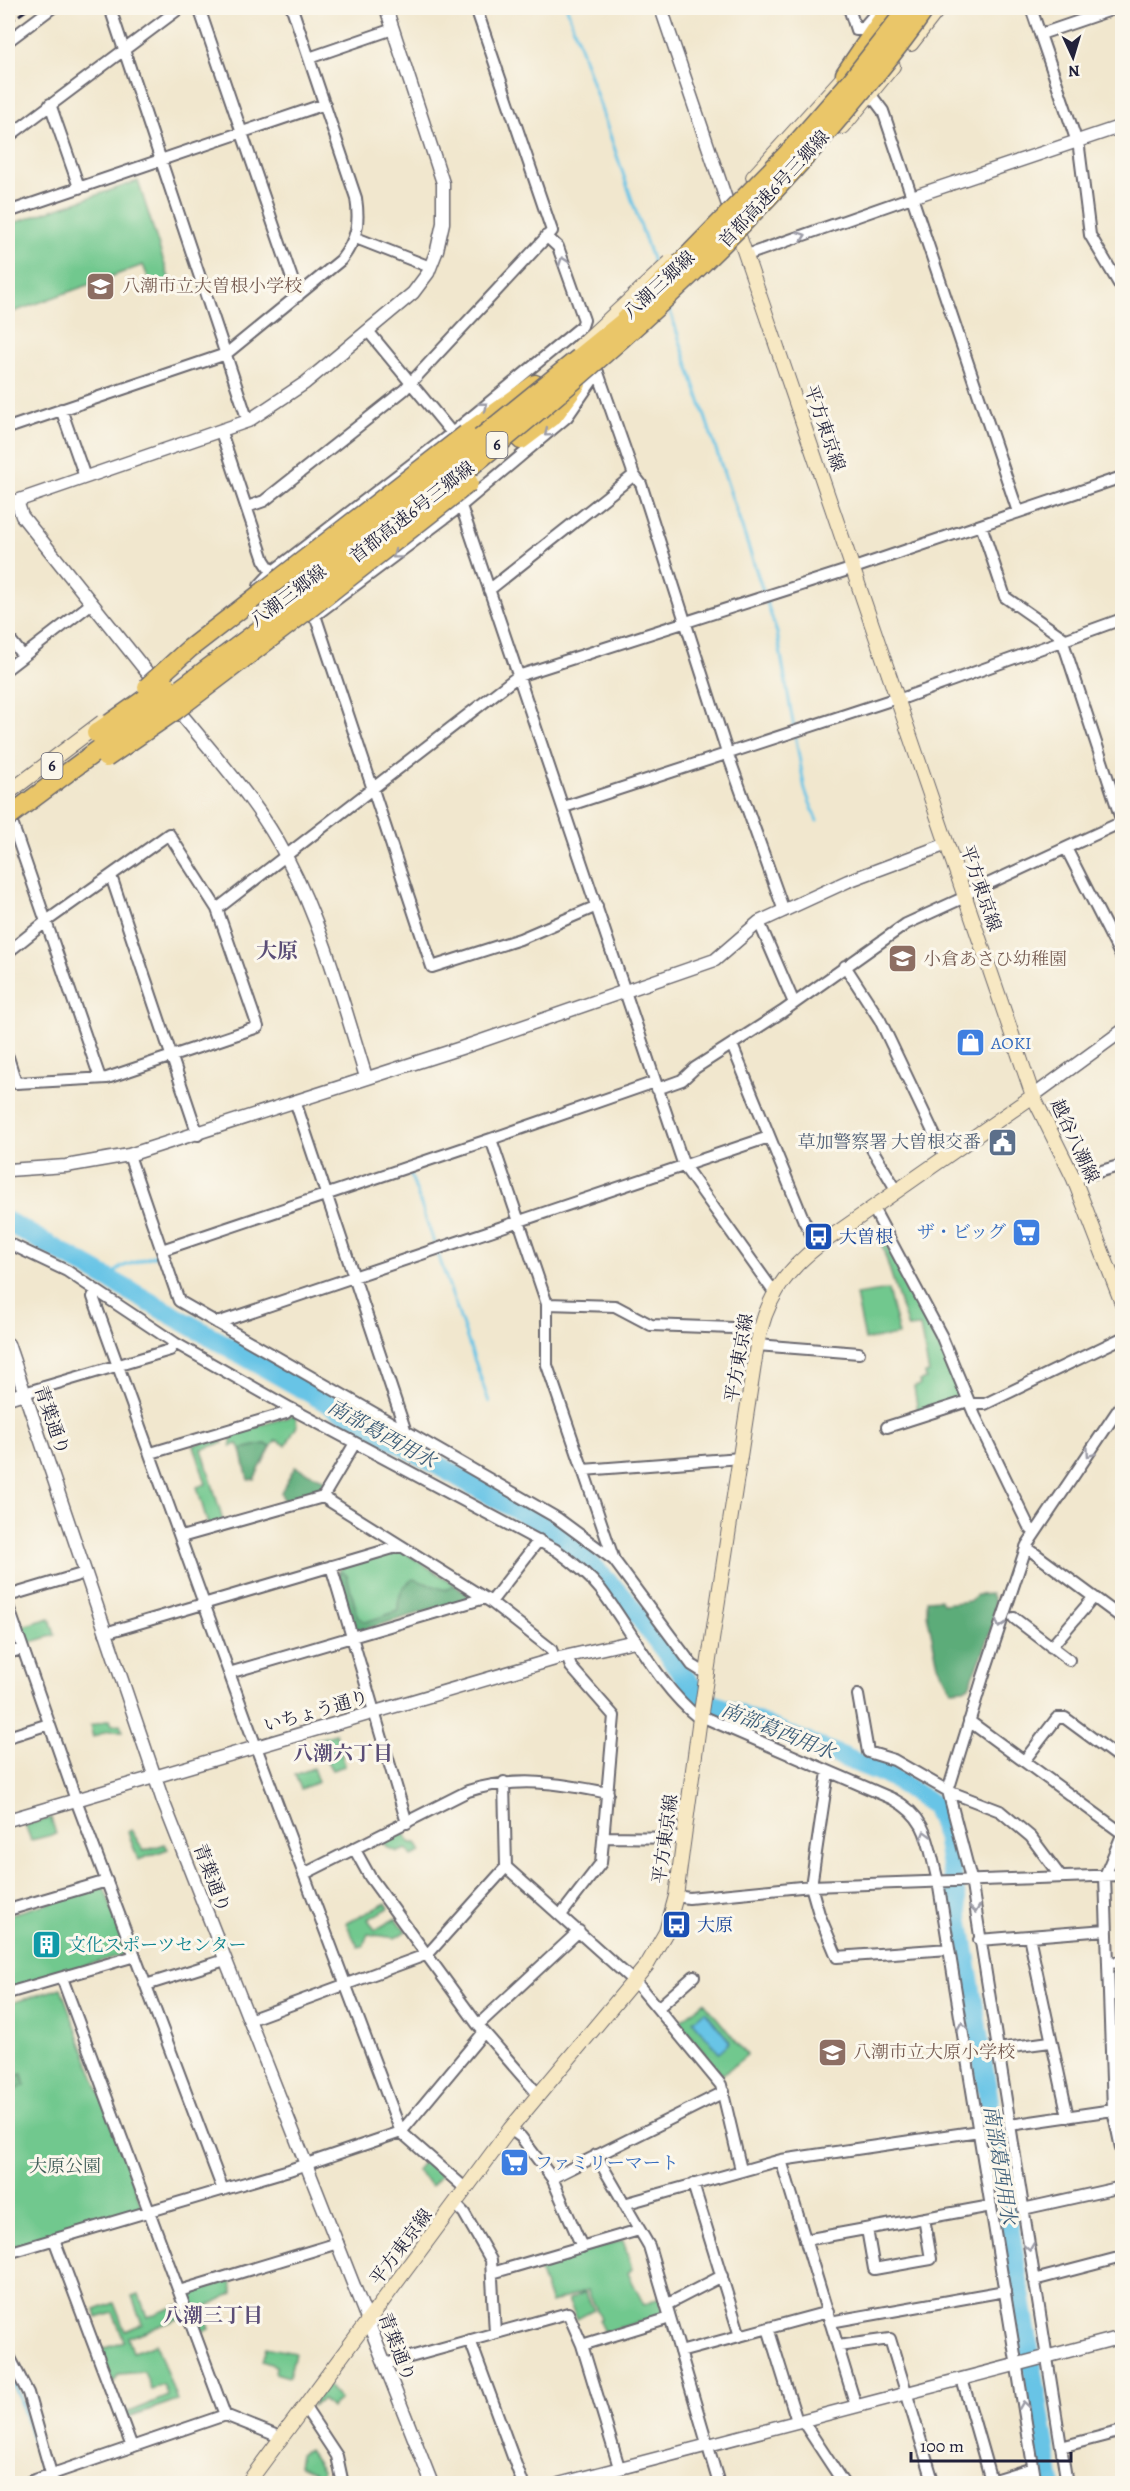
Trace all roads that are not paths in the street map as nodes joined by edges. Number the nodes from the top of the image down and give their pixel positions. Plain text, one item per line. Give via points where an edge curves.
1 (52, 8) edge
2 (110, 8) edge
3 (180, 8) edge
4 (200, 8) edge
5 (292, 8) edge
6 (386, 8) edge
7 (476, 8) edge
8 (661, 8) edge
9 (849, 8) edge
10 (880, 8) edge
11 (890, 8) edge
12 (898, 8) edge
13 (908, 8) edge
14 (926, 8) edge
15 (939, 8) edge
16 (1032, 8) edge
17 (1117, 8) edge
18 (393, 29) junction
19 (1041, 34) junction
20 (862, 35) junction
21 (8, 41) edge
22 (124, 50) junction
23 (309, 58) junction
24 (846, 74) junction
25 (871, 95) junction
26 (50, 104) junction
27 (325, 104) junction
28 (1122, 126) edge
29 (242, 131) junction
30 (8, 136) edge
31 (1077, 141) junction
32 (161, 160) junction
33 (79, 187) junction
34 (912, 197) junction
35 (728, 205) junction
36 (8, 212) edge
37 (739, 235) junction
38 (546, 236) junction
39 (356, 237) junction
40 (747, 255) junction
41 (430, 267) junction
42 (1122, 289) edge
43 (298, 296) junction
44 (368, 331) junction
45 (226, 354) junction
46 (597, 370) junction
47 (411, 383) junction
48 (536, 384) junction
49 (577, 384) junction
50 (62, 409) junction
51 (248, 421) junction
52 (8, 428) edge
53 (221, 432) junction
54 (459, 433) junction
55 (634, 475) junction
56 (85, 477) junction
57 (1122, 477) edge
58 (12, 502) edge
59 (461, 506) junction
60 (246, 507) junction
61 (1018, 512) junction
62 (345, 517) junction
63 (372, 518) junction
64 (981, 525) junction
65 (854, 568) junction
66 (272, 572) junction
67 (489, 590) junction
68 (92, 603) junction
69 (315, 615) junction
70 (1122, 619) edge
71 (237, 622) junction
72 (684, 624) junction
73 (278, 626) junction
74 (8, 637) edge
75 (1064, 639) junction
76 (23, 656) junction
77 (8, 668) edge
78 (518, 676) junction
79 (156, 683) junction
80 (897, 699) junction
81 (173, 705) junction
82 (96, 733) junction
83 (727, 752) junction
84 (373, 789) junction
85 (8, 793) edge
86 (8, 800) edge
87 (564, 807) junction
88 (9, 825) edge
89 (947, 844) junction
90 (1066, 848) junction
91 (286, 856) junction
92 (111, 876) junction
93 (964, 896) junction
94 (597, 906) junction
95 (217, 909) junction
96 (784, 911) junction
97 (48, 920) junction
98 (759, 922) junction
99 (8, 952) edge
100 (1122, 958) edge
101 (845, 966) junction
102 (625, 990) junction
103 (794, 1003) junction
104 (1122, 1031) edge
105 (732, 1045) junction
106 (171, 1056) junction
107 (8, 1057) edge
108 (366, 1077) junction
109 (100, 1078) junction
110 (656, 1086) junction
111 (1033, 1096) junction
112 (295, 1101) junction
113 (198, 1135) junction
114 (769, 1137) junction
115 (491, 1139) junction
116 (872, 1149) dead end
117 (129, 1155) junction
118 (945, 1157) junction
119 (1122, 1165) edge
120 (684, 1166) junction
121 (8, 1170) edge
122 (1074, 1179) junction
123 (897, 1191) junction
124 (326, 1194) junction
125 (873, 1208) junction
126 (519, 1222) junction
127 (8, 1243) edge
128 (818, 1246) junction
129 (162, 1251) junction
130 (354, 1277) junction
131 (96, 1290) junction
132 (774, 1292) junction
133 (1122, 1303) edge
134 (547, 1304) junction
135 (218, 1323) junction
136 (760, 1329) junction
137 (1122, 1338) edge
138 (175, 1343) junction
139 (8, 1344) edge
140 (758, 1345) junction
141 (859, 1353) dead end
142 (118, 1366) junction
143 (24, 1393) junction
144 (8, 1398) edge
145 (969, 1403) junction
146 (1122, 1404) edge
147 (290, 1408) junction
148 (889, 1428) dead end
149 (406, 1432) junction
150 (355, 1443) junction
151 (151, 1453) junction
152 (741, 1458) junction
153 (583, 1470) junction
154 (323, 1497) junction
155 (1035, 1533) junction
156 (182, 1537) junction
157 (539, 1540) junction
158 (400, 1546) junction
159 (1026, 1547) junction
160 (614, 1560) junction
161 (331, 1566) junction
162 (85, 1573) junction
163 (8, 1596) edge
164 (1094, 1597) junction
165 (488, 1600) junction
166 (205, 1604) junction
167 (8, 1606) edge
168 (1014, 1618) dead end
169 (1122, 1618) edge
170 (105, 1633) junction
171 (352, 1637) junction
172 (635, 1641) junction
173 (1051, 1647) junction
174 (22, 1649) junction
175 (8, 1653) edge
176 (561, 1657) junction
177 (1069, 1660) dead end
178 (229, 1673) junction
179 (707, 1680) junction
180 (858, 1695) dead end
181 (375, 1712) junction
182 (701, 1715) junction
183 (969, 1721) junction
184 (49, 1724) junction
185 (8, 1737) edge
186 (256, 1748) junction
187 (1122, 1760) edge
188 (1024, 1761) junction
189 (828, 1772) junction
190 (154, 1777) junction
191 (504, 1782) junction
192 (948, 1791) junction
193 (608, 1793) junction
194 (76, 1800) junction
195 (8, 1820) edge
196 (407, 1823) junction
197 (1122, 1834) edge
198 (603, 1837) junction
199 (684, 1838) junction
200 (355, 1850) junction
201 (506, 1867) junction
202 (304, 1874) junction
203 (1122, 1875) edge
204 (1060, 1876) junction
205 (1105, 1876) junction
206 (969, 1879) junction
207 (107, 1881) junction
208 (941, 1881) junction
209 (811, 1886) junction
210 (676, 1896) junction
211 (8, 1910) edge
212 (561, 1915) junction
213 (1106, 1930) junction
214 (579, 1931) junction
215 (1029, 1936) junction
216 (980, 1940) junction
217 (949, 1950) junction
218 (428, 1954) junction
219 (135, 1956) junction
220 (225, 1960) junction
221 (1122, 1962) edge
222 (1109, 1963) junction
223 (694, 1976) dead end
224 (62, 1978) junction
225 (633, 1980) junction
226 (146, 1985) junction
227 (344, 1985) junction
228 (8, 1993) edge
229 (659, 2007) junction
230 (249, 2020) junction
231 (481, 2029) junction
232 (1050, 2042) junction
233 (998, 2049) junction
234 (1117, 2070) edge
235 (724, 2092) junction
236 (537, 2093) junction
237 (1113, 2110) junction
238 (1068, 2117) junction
239 (1010, 2125) junction
240 (510, 2128) junction
241 (979, 2131) junction
242 (401, 2132) junction
243 (1122, 2153) edge
244 (596, 2155) junction
245 (781, 2160) junction
246 (307, 2164) junction
247 (741, 2170) junction
248 (552, 2178) junction
249 (693, 2184) junction
250 (1122, 2187) edge
251 (466, 2189) junction
252 (223, 2190) junction
253 (455, 2204) junction
254 (624, 2204) junction
255 (991, 2206) junction
256 (1023, 2209) junction
257 (149, 2212) junction
258 (924, 2218) junction
259 (867, 2229) junction
260 (639, 2230) junction
261 (54, 2239) junction
262 (805, 2240) junction
263 (338, 2244) junction
264 (582, 2247) junction
265 (8, 2253) edge
266 (1122, 2257) edge
267 (492, 2273) junction
268 (722, 2276) junction
269 (1034, 2280) junction
270 (179, 2291) junction
271 (1005, 2292) junction
272 (666, 2305) junction
273 (829, 2317) junction
274 (670, 2318) junction
275 (368, 2321) junction
276 (768, 2328) junction
277 (495, 2333) junction
278 (740, 2336) junction
279 (1122, 2337) edge
280 (471, 2340) junction
281 (582, 2345) junction
282 (838, 2346) junction
283 (681, 2352) junction
284 (8, 2354) edge
285 (1047, 2356) junction
286 (385, 2364) junction
287 (1017, 2364) junction
288 (962, 2379) junction
289 (906, 2393) junction
290 (304, 2406) junction
291 (856, 2406) junction
292 (225, 2415) junction
293 (799, 2421) junction
294 (1122, 2431) edge
295 (280, 2437) junction
296 (708, 2444) junction
297 (132, 2447) junction
298 (1061, 2447) junction
299 (619, 2467) junction
300 (1034, 2468) junction
301 (52, 2479) edge
302 (988, 2482) edge
303 (23, 2484) edge
304 (247, 2484) edge
305 (343, 2484) edge
306 (432, 2484) edge
307 (523, 2484) edge
308 (559, 2484) edge
309 (719, 2484) edge
310 (844, 2484) edge
311 (934, 2484) edge
312 (1036, 2484) edge
313 (1067, 2484) edge

1 - 21 street
2 - 22 street
3 - 22 street
4 - 29 street
5 - 23 street
6 - 18 street
7 - 38 street via 552,231
8 - 35 street
9 - 20 street
10 - 20 street
11 - 20 highway
12 - 24 main road
13 - 82 highway, 首都高速6号三郷線 / 6, bridge via 788,153 622,323 308,579
14 - 88 highway, 首都高速6号三郷線 / 6, bridge via 860,94 788,177 630,333 385,535
15 - 25 main road
16 - 19 street
17 - 19 street
18 - 23 street
18 - 41 street via 443,183 443,223
19 - 31 street
20 - 24 highway
22 - 26 street
22 - 32 street
23 - 27 street
24 - 35 main road
25 - 34 street via 883,111
25 - 37 main road
26 - 30 street
26 - 33 street
27 - 29 street
27 - 39 street via 356,198 360,221
28 - 31 street
29 - 32 street
29 - 43 street
31 - 34 street
31 - 42 street via 1090,235
32 - 33 street
32 - 45 street
33 - 36 street
40 -> 34 street
34 - 61 street
35 - 37 main road, 平方東京線
35 - 48 main road, 八潮三郷線, bridge via 590,338
37 - 40 main road, 平方東京線
37 - 46 main road, 八潮三郷線
38 - 47 street
54 -> 38 street via 582,326 584,320 558,247
39 - 41 street
39 - 43 street via 341,260
40 - 65 main road, 平方東京線
41 - 44 street via 413,293
43 - 45 street
44 - 47 street
44 - 51 street via 305,383
45 - 50 street
45 - 51 street
46 - 49 main road, 八潮三郷線
46 - 55 street
46 -> 59 street via 567,417
47 - 54 street
47 - 60 street via 264,501
48 - 54 highway
48 - 63 main road, 八潮三郷線
49 - 73 main road, 八潮三郷線 via 452,491
49 - 88 highway, bridge via 554,415 309,609 176,710
50 - 52 street
50 - 56 street
51 - 53 street
53 - 56 street
53 - 60 street
54 - 62 street
54 - 82 highway, bridge via 189,649
55 - 67 street
55 - 72 street via 641,484
56 - 58 street
57 - 61 street
58 - 68 street
59 - 67 street
59 -> 69 street
60 - 66 street
61 - 64 street
62 - 63 street
62 - 66 street
63 - 71 main road, 八潮三郷線
64 - 65 street
64 - 75 street via 1005,597
65 - 72 street
65 - 80 main road, 平方東京線
66 - 71 street via 248,597
67 - 78 street
68 - 76 street
68 - 79 street
69 - 73 street via 295,628
69 - 84 street
70 - 75 street
71 - 79 main road, 八潮三郷線, bridge
72 - 78 street
72 - 83 street
73 - 81 main road, 八潮三郷線
74 - 76 street
75 - 80 street
75 - 90 street via 1122,822
76 - 77 street
78 - 84 street
78 - 87 street
79 - 81 street
79 - 85 main road, 八潮三郷線, bridge
80 - 83 street
80 - 89 main road, 平方東京線
81 - 88 main road, 八潮三郷線
81 - 91 street via 238,784
82 - 86 highway, 首都高速6号三郷線 / 6
83 - 87 street
83 - 96 street
84 - 91 street
84 - 94 street via 432,968 520,939
87 - 94 street
88 - 97 street
89 - 93 main road, 平方東京線
89 - 96 street via 848,881
90 - 93 street
90 - 100 street
91 - 95 street
91 - 108 street via 323,943
92 - 95 street via 169,834
92 - 97 street
92 - 106 street
93 - 101 street via 906,924
93 - 111 main road, 平方東京線
94 - 102 street
95 - 106 street via 258,1027
96 - 98 street
97 - 99 street
97 - 109 street
98 - 102 street via 715,960
98 - 103 street
101 - 103 street
101 - 118 street via 880,1020
102 - 108 street
102 - 110 street
103 - 105 street
104 - 111 street
105 - 110 street via 682,1080
105 - 114 street
106 - 109 street
106 - 113 street
107 - 109 street via 16,1083
108 - 112 street
110 - 115 street
110 - 120 street
111 - 118 main road, 平方東京線
111 - 122 main road, 越谷八潮線
112 - 113 street
112 - 124 street
113 - 117 street
114 - 120 street
114 - 128 street
115 - 124 street
115 - 126 street
116 - 123 street
117 - 121 street via 66,1166
117 - 129 street
118 - 123 main road, 平方東京線
119 - 122 street
120 - 126 street
120 - 132 street
122 - 133 main road, 越谷八潮線
123 - 125 main road, 平方東京線
124 - 129 street
124 - 130 street
125 - 128 main road, 平方東京線
125 - 145 street via 941,1335
126 - 130 street
126 - 134 street
127 - 131 street via 67,1271
128 - 132 main road, 平方東京線 via 790,1270
129 - 135 street via 179,1301
130 - 135 street
130 - 149 street
131 - 138 street
131 - 142 street via 93,1297
132 - 136 main road, 平方東京線
134 - 136 street via 615,1306 651,1325
134 - 153 street via 547,1365
135 - 149 street
136 - 140 main road, 平方東京線
137 - 145 street via 985,1404
138 - 142 street via 170,1350
138 - 147 street
139 - 143 street, 青葉通り
140 - 141 street
140 - 152 main road, 平方東京線
142 - 143 street
142 - 151 street
143 - 144 street
143 - 162 street, 青葉通り
145 - 148 street
145 - 155 street
146 -> 155 street
147 - 150 street
147 - 151 street via 286,1413
149 - 160 street via 557,1518
150 - 154 street
150 - 157 street
151 - 156 street
152 - 153 street
152 - 179 main road, 平方東京線
153 - 160 street
154 - 156 street
154 - 158 street
155 - 159 street
156 - 166 street
157 - 165 street
157 - 172 street via 582,1569
158 - 161 street
158 - 165 street
159 - 164 street
159 -> 183 street
160 - 179 street
161 - 166 street
161 - 171 street
162 - 163 street
162 - 170 street, 青葉通り
164 - 169 street
164 - 173 street
165 - 171 street
165 - 176 street
166 - 170 street
166 - 178 street
167 - 174 street
168 - 173 street
170 - 190 street, 青葉通り
171 - 178 street
171 - 181 street
172 - 176 street, いちょう通り
172 - 182 street via 684,1704
173 - 177 street
174 - 175 street
174 - 184 street
176 - 181 street, いちょう通り
176 - 193 street via 614,1716
178 - 186 street
179 - 182 main road, 平方東京線
180 - 192 street via 868,1752 894,1760
181 - 186 street, いちょう通り
181 - 196 street
182 - 189 street
182 - 199 main road, 平方東京線
183 - 188 street
183 - 192 street
184 - 185 street
184 - 194 street
186 - 190 street, いちょう通り
186 - 202 street
187 - 188 street via 1065,1718 1057,1718
188 - 197 street
208 -> 189 street via 916,1814 893,1799
189 - 209 street
190 - 194 street, いちょう通り
190 - 220 street, 青葉通り
191 - 193 street via 531,1780
191 - 196 street via 468,1791
191 - 201 street
192 - 204 street via 1015,1821
192 - 206 street
193 - 198 street
194 - 195 street, いちょう通り
194 - 207 street
196 - 200 street
197 - 205 street
198 - 199 street
198 - 212 street via 601,1863
199 - 210 main road, 平方東京線
200 - 202 street
200 - 218 street
201 - 212 street
201 - 218 street
202 - 227 street
203 - 205 street
204 - 205 street
204 - 206 street
205 - 213 street
206 - 208 street
206 -> 216 street
207 - 211 street
207 - 219 street
208 - 209 street
208 - 217 street
209 - 210 street via 736,1895
209 - 217 street via 837,1957
210 - 225 main road, 平方東京線 via 666,1932
212 - 214 street
213 - 215 street
213 - 222 street
214 - 225 street
214 - 231 street
215 - 216 street
215 - 232 street
216 - 233 street
241 -> 217 street
218 - 227 street
218 - 231 street
219 - 224 street
219 - 226 street
220 - 226 street
220 - 230 street, 青葉通り
221 - 222 street
222 - 234 street
223 - 229 street
224 - 228 street
224 - 257 street
225 - 229 street
225 - 236 main road, 平方東京線
226 - 252 street
227 - 230 street
227 - 242 street
229 - 235 street
230 - 246 street, 青葉通り
231 - 236 street
231 - 242 street
232 - 233 street
232 - 238 street
233 - 239 street
234 - 237 street
235 - 244 street
235 - 247 street
236 - 240 main road, 平方東京線
237 - 238 street
237 - 243 street
238 - 239 street
239 - 256 street
240 - 248 street
240 - 251 main road, 平方東京線
241 - 245 street
241 - 255 street
242 - 246 street
242 - 251 street
244 - 248 street
244 - 254 street
245 - 247 street
245 - 262 street
246 - 252 street
246 - 263 street, 青葉通り
247 - 249 street
248 - 264 street
249 - 254 street
249 - 268 street
250 - 256 street
251 - 253 main road, 平方東京線
252 - 257 street
253 - 267 street via 465,2213 491,2260
253 - 275 main road, 平方東京線
254 - 260 street
255 - 258 street
255 - 271 street
256 -> 269 street
257 - 261 street
257 - 270 street
258 - 259 street
258 - 259 street via 931,2259 874,2269
259 - 262 street
260 - 264 street
260 - 272 street via 649,2246
261 - 265 street
261 - 297 street
262 - 273 street
263 - 270 street
263 - 275 street, 青葉通り
264 - 267 street
266 - 269 street
267 - 277 street
268 - 272 street
268 - 278 street
269 - 285 street
270 - 292 street
271 - 273 street
271 - 287 street
272 - 274 street
273 - 276 street
273 - 282 street
274 - 281 street
274 - 283 street
275 - 286 street, 青葉通り
275 - 290 main road, 平方東京線
276 - 278 street
276 - 293 street
277 - 280 street
277 - 281 street via 568,2313
278 - 283 street
279 - 285 street
280 - 286 street
280 - 307 street
281 - 299 street
282 - 289 street via 890,2339
282 - 291 street
283 - 296 street
284 - 301 street via 28,2393
285 - 287 street
285 - 298 street
286 - 306 street, 青葉通り
287 - 288 street
300 -> 287 street
288 - 289 street
288 - 302 street
289 - 291 street
289 - 311 street
290 - 295 main road, 平方東京線
290 - 305 street via 337,2456
291 - 293 street
292 - 295 street
292 - 297 street
293 - 296 street
293 - 310 street
294 - 298 street
295 - 304 main road, 平方東京線
296 - 299 street
296 - 309 street
297 - 301 street
298 - 313 street
299 - 308 street
300 - 302 street
300 - 312 street
301 - 303 street

